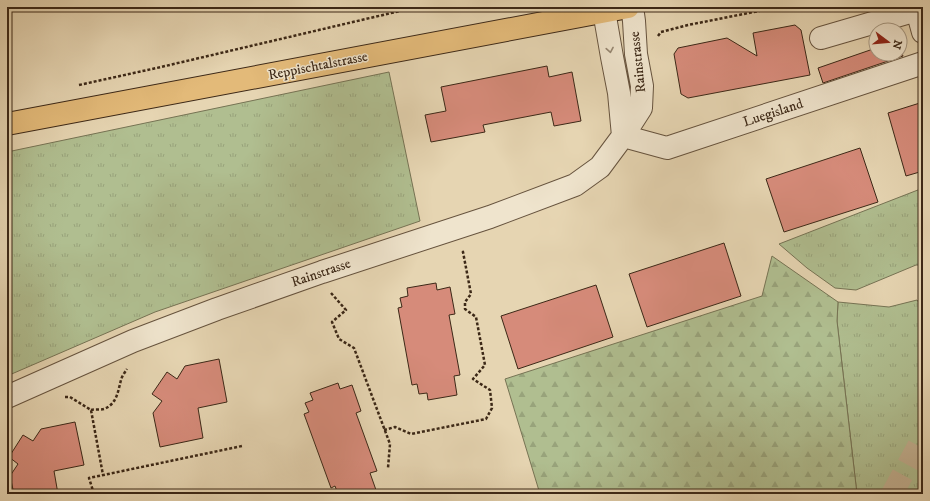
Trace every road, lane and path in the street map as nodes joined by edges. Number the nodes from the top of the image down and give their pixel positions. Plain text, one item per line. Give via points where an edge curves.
1 (417, 7) edge
2 (628, 7) edge
3 (632, 7) edge
4 (772, 7) edge
5 (920, 9) edge
6 (604, 12) junction
7 (923, 32) edge
8 (820, 38) dead end
9 (657, 39) dead end
10 (923, 64) edge
11 (72, 87) dead end
12 (7, 124) edge
13 (623, 136) junction
14 (456, 246) dead end
15 (346, 310) dead end
16 (120, 385) dead end
17 (7, 397) edge
18 (64, 397) dead end
19 (91, 410) junction
20 (384, 430) junction
21 (242, 446) dead end
22 (388, 468) dead end
23 (103, 475) junction
24 (94, 494) edge

1 - 11 path
2 - 6 main road, Reppischtalstrasse
3 - 13 street, Rainstrasse via 642,86 641,108
4 - 9 path via 661,32
5 - 7 street
5 - 8 street
6 - 12 main road, Reppischtalstrasse
6 -> 13 street, Rainstrasse via 619,93
10 - 13 street, Luegisland via 667,148
13 - 17 street, Rainstrasse via 600,167 575,185 490,217 217,309 133,341
14 - 20 path via 464,252 471,294 464,302 465,309 476,317 485,365 473,379 490,390 492,408 486,419 411,434 395,427
15 - 20 path via 332,322 339,339 354,348
16 - 19 path via 118,395 112,404 104,409
18 - 19 path via 70,397
19 - 23 path
20 - 22 path via 390,444
21 - 23 path
23 - 24 path via 89,478

